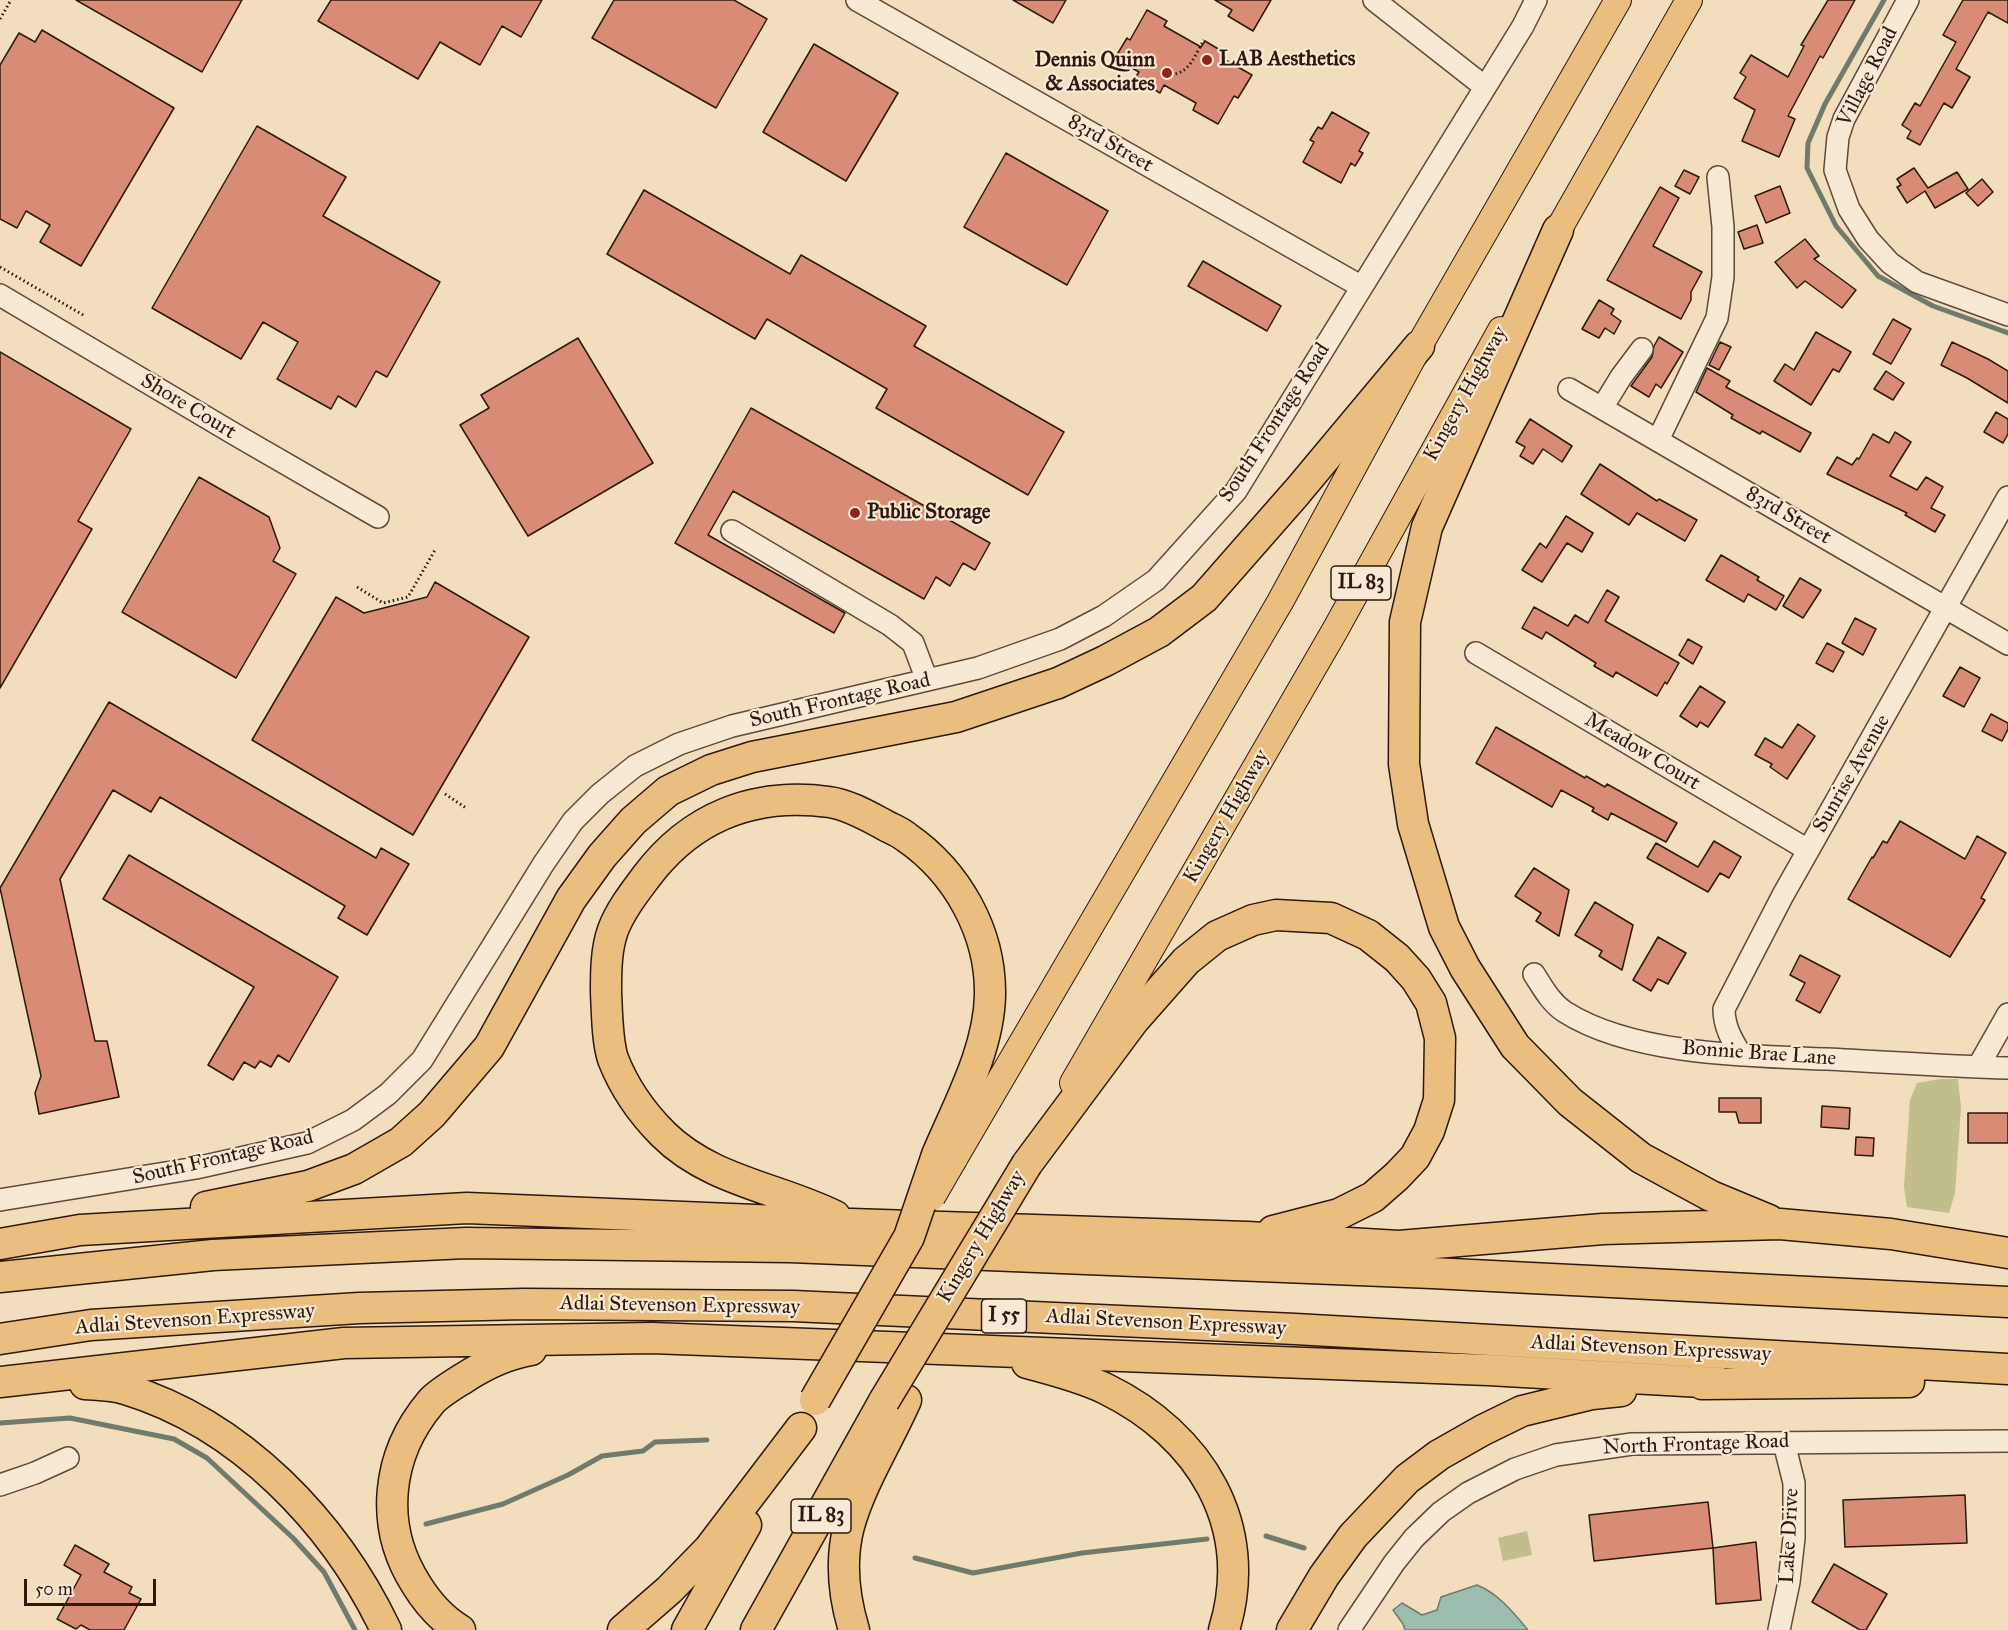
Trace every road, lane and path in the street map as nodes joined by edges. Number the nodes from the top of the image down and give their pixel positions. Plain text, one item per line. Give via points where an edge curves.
1 (11, 0) edge
2 (857, 0) edge
3 (1374, 0) edge
4 (1536, 0) edge
5 (1618, 0) edge
6 (1689, 0) edge
7 (1908, 0) edge
8 (0, 18) edge
9 (1204, 40) dead end
10 (1171, 74) dead end
11 (1485, 87) junction
12 (1718, 177) dead end
13 (1558, 230) junction
14 (0, 267) edge
15 (1362, 287) junction
16 (0, 295) edge
17 (2008, 315) edge
18 (85, 316) dead end
19 (1419, 346) junction
20 (1642, 349) dead end
21 (1569, 389) dead end
22 (1602, 408) junction
23 (1658, 440) junction
24 (2008, 497) edge
25 (378, 517) dead end
26 (732, 531) dead end
27 (435, 550) dead end
28 (357, 587) dead end
29 (1945, 608) junction
30 (2008, 644) edge
31 (1476, 654) dead end
32 (927, 680) junction
33 (445, 794) dead end
34 (466, 808) dead end
35 (1809, 850) junction
36 (1534, 974) dead end
37 (2008, 1014) edge
38 (1741, 1055) junction
39 (1978, 1067) junction
40 (2008, 1068) edge
41 (946, 1157) junction
42 (1027, 1164) junction
43 (0, 1200) edge
44 (851, 1224) junction
45 (1780, 1224) junction
46 (80, 1230) junction
47 (1247, 1237) junction
48 (0, 1244) edge
49 (2008, 1252) edge
50 (0, 1277) edge
51 (2008, 1302) edge
52 (652, 1338) junction
53 (0, 1339) edge
54 (978, 1351) junction
55 (2008, 1369) edge
56 (31, 1378) junction
57 (0, 1382) edge
58 (2008, 1382) edge
59 (1720, 1383) junction
60 (895, 1400) junction
61 (801, 1428) junction
62 (2008, 1441) edge
63 (1784, 1443) junction
64 (68, 1458) dead end
65 (0, 1485) edge
66 (386, 1630) edge
67 (460, 1630) edge
68 (623, 1630) edge
69 (687, 1630) edge
70 (756, 1630) edge
71 (854, 1630) edge
72 (1224, 1630) edge
73 (1292, 1630) edge
74 (1349, 1630) edge
75 (1779, 1630) edge

1 - 8 path
2 - 15 street, 83rd Street
3 - 11 street
4 - 11 street, South Frontage Road
5 - 19 main road, IL 83
6 - 13 main road, Kingery Highway / IL 83
7 - 17 street, Village Road via 1844,119 1834,170 1849,209 1868,239 1903,274
9 - 10 path via 1187,70
11 - 15 street, South Frontage Road
12 - 23 street via 1723,277 1717,318
13 - 42 main road, Kingery Highway / IL 83 via 1334,632
13 - 45 highway via 1427,527 1405,622 1404,764 1413,824 1444,927 1515,1046 1570,1102 1641,1158 1711,1196
14 - 18 path
15 - 32 street, South Frontage Road via 1236,491 1156,580 1104,616 1060,639 978,668
16 - 25 street, Shore Court
19 - 41 main road, IL 83 via 1280,602
19 - 46 highway via 1204,598 1159,632 1058,683 956,717 752,757 711,770 668,791 633,821 602,856 571,898 489,1047 432,1114 401,1142 354,1169 308,1186
20 - 22 street
21 - 22 street, 83rd Street
22 - 23 street, 83rd Street
23 - 29 street, 83rd Street
24 - 29 street, Sunrise Avenue
26 - 32 street via 890,625 913,643
27 - 28 path via 408,597 383,603
29 - 30 street, 83rd Street
29 - 35 street, Sunrise Avenue
31 - 35 street, Meadow Court
32 - 43 street, South Frontage Road via 732,726 679,744 635,766 573,821 422,1060 388,1094 353,1120 307,1143 196,1168
33 - 34 path
35 - 38 street, Sunrise Avenue via 1724,1009 1724,1021
36 - 38 street, Bonnie Brae Lane via 1564,1012 1588,1024 1634,1040
37 - 39 street
38 - 39 street, Bonnie Brae Lane
39 - 40 street, Bonnie Brae Lane
41 - 44 highway via 983,1045 990,969 980,932 963,897 939,864 905,836 831,802 759,802 720,814 684,837 656,864 613,930 606,968 612,1057 632,1098 664,1135 698,1161
41 - 61 highway, IL 83, bridge via 909,1237
42 - 47 highway via 1134,1020 1186,962 1216,936 1276,915 1331,918 1368,935 1396,958 1431,1003 1440,1038 1439,1101 1430,1131 1415,1157 1373,1197 1340,1214
42 - 60 highway, Kingery Highway / IL 83, bridge via 944,1301 918,1373
44 - 46 highway via 467,1208
44 - 47 highway
45 - 47 highway via 1603,1229 1399,1246
45 - 49 highway via 1891,1234
46 - 48 highway
50 - 51 highway via 213,1255 466,1243 790,1247
52 - 54 highway
52 - 56 highway via 344,1343
52 - 67 highway via 527,1350 486,1364 432,1401 409,1434 397,1464 392,1496 394,1531 404,1566 426,1600
53 - 55 highway, Adlai Stevenson Expressway / I 55 via 91,1325 359,1308 524,1304 794,1306
54 - 59 highway
54 - 72 highway via 1105,1388 1172,1434 1215,1491 1227,1519 1233,1555
56 - 57 highway
56 - 66 highway via 124,1388 179,1410 222,1435 257,1460 304,1506 373,1602
58 - 59 highway
59 - 73 highway via 1592,1394 1522,1411 1439,1455 1407,1479 1353,1536
60 - 70 highway, IL 83
60 - 71 highway via 849,1527 844,1566 846,1605
61 - 68 highway via 708,1549
61 - 69 highway, IL 83
62 - 63 street, North Frontage Road
63 - 74 street, North Frontage Road via 1632,1444 1556,1455 1515,1469 1468,1493 1414,1538
63 - 75 street, Lake Drive via 1794,1484 1794,1538
64 - 65 street

